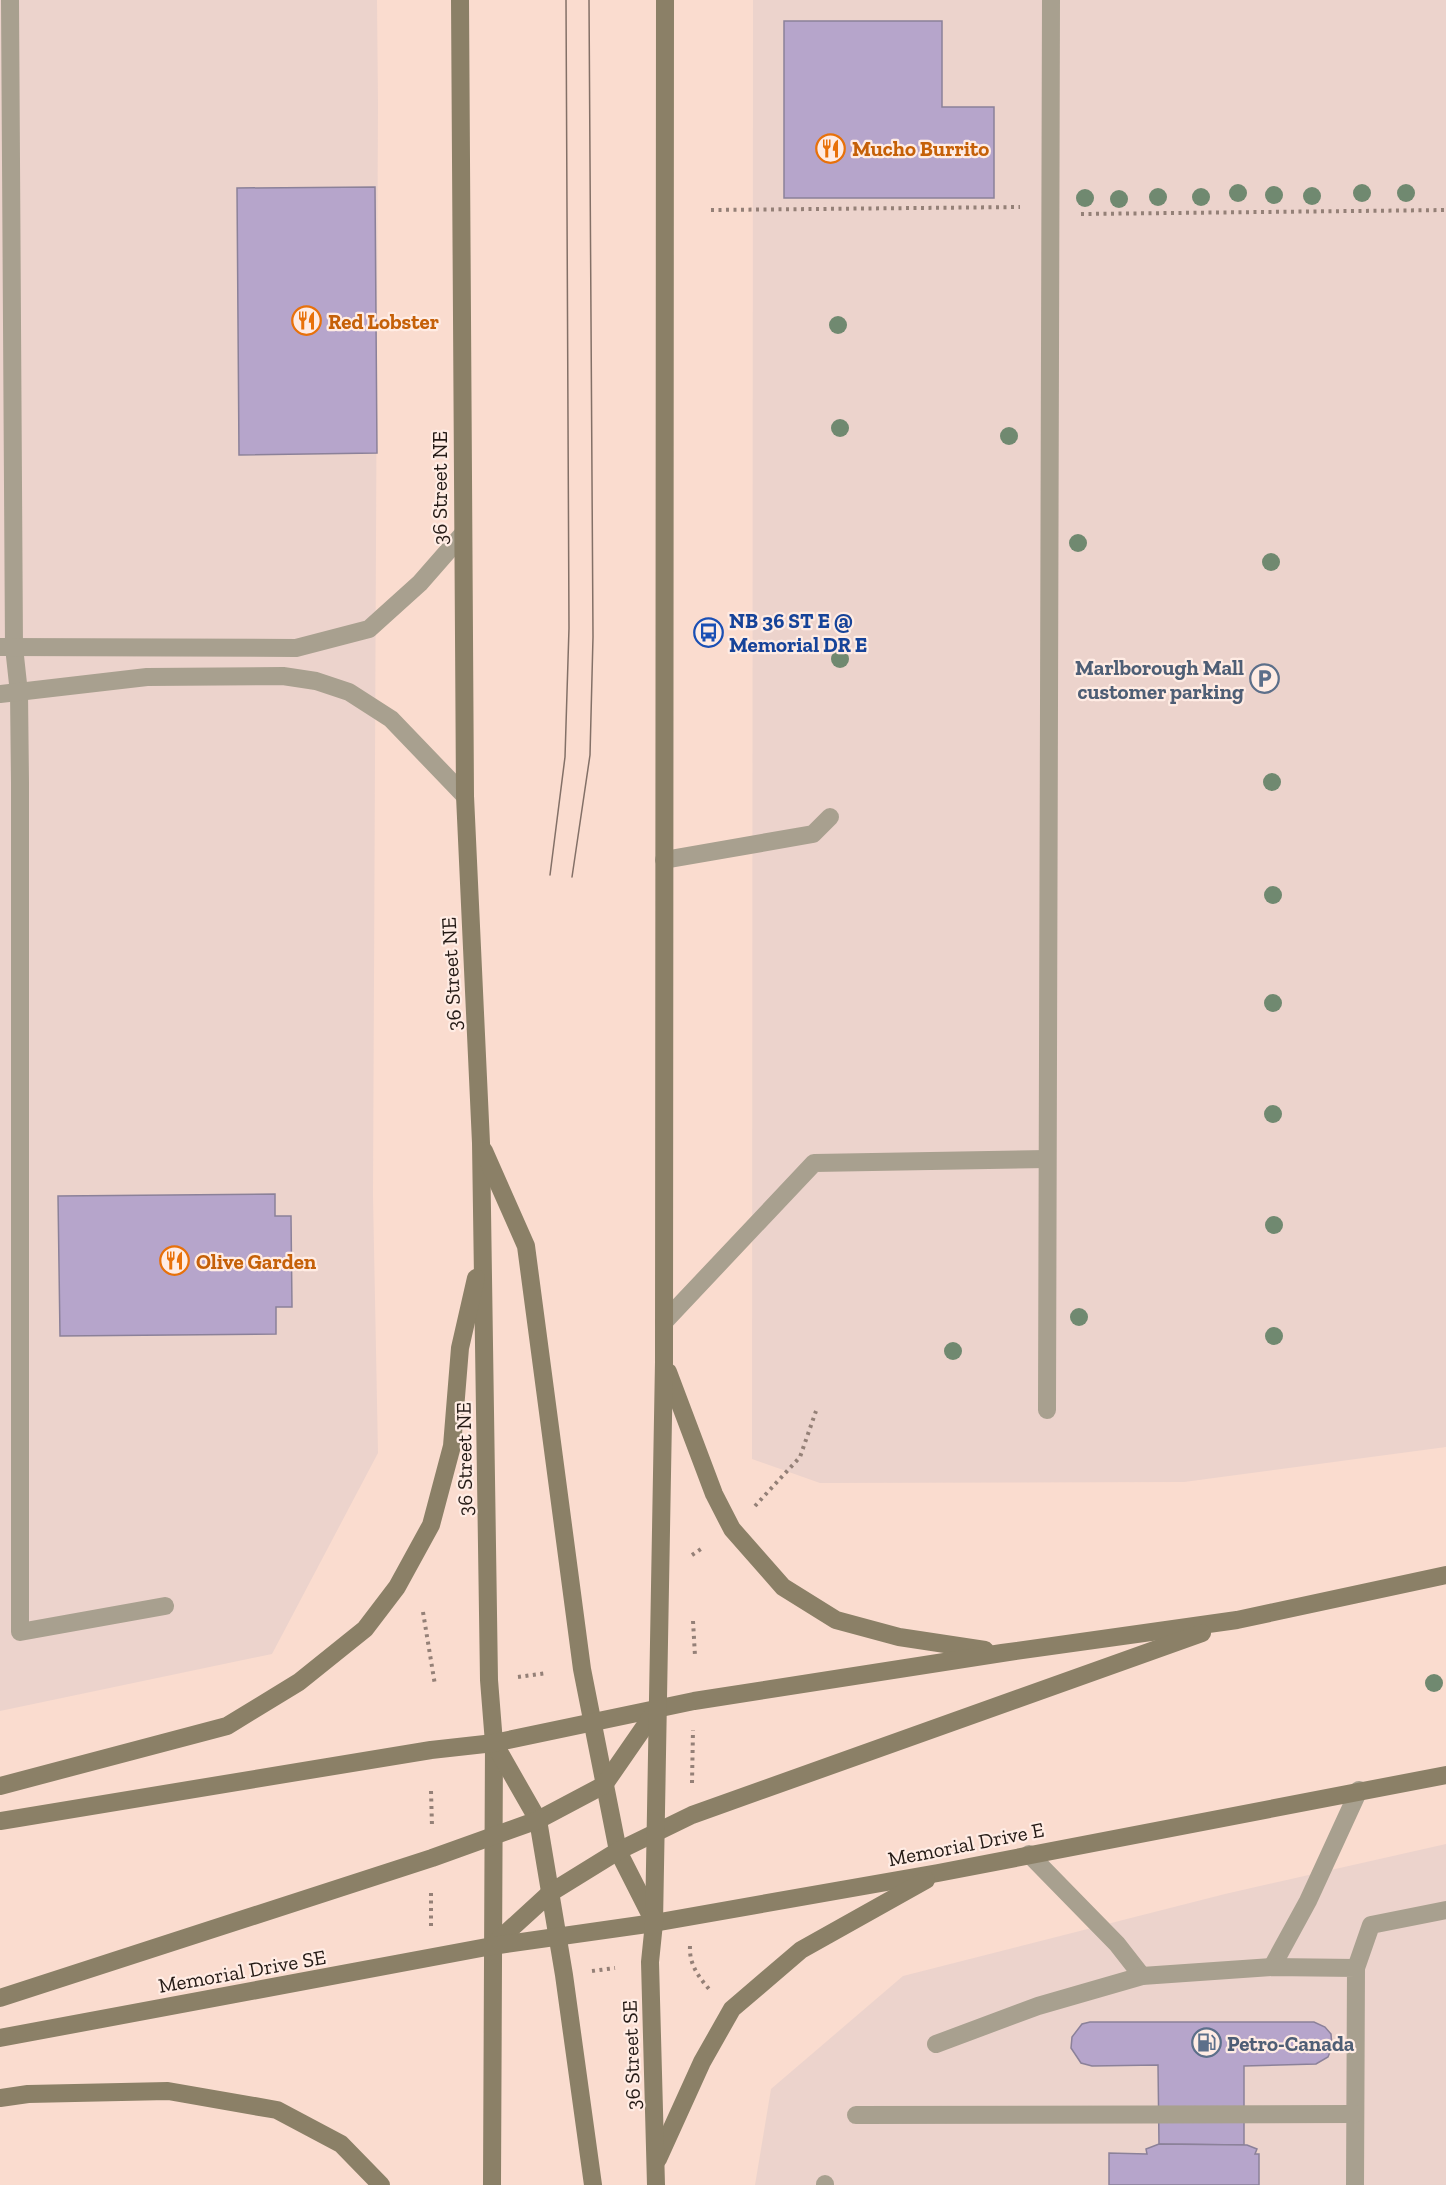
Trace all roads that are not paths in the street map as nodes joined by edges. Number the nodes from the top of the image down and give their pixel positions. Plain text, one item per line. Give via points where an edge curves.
1 (10, 0) edge
2 (459, 0) edge
3 (1051, 0) edge
4 (666, 4) edge
5 (462, 535) junction
6 (7, 647) edge
7 (19, 693) junction
8 (0, 694) edge
9 (465, 796) junction
10 (830, 817) dead end
11 (664, 860) junction
12 (481, 1143) junction
13 (1047, 1159) junction
14 (482, 1250) junction
15 (664, 1322) junction
16 (664, 1362) junction
17 (1047, 1410) dead end
18 (1446, 1575) edge
19 (165, 1606) dead end
20 (1237, 1620) junction
21 (1002, 1653) junction
22 (658, 1707) junction
23 (591, 1722) junction
24 (494, 1743) junction
25 (1445, 1779) edge
26 (604, 1785) junction
27 (0, 1786) edge
28 (1359, 1790) junction
29 (538, 1820) junction
30 (0, 1821) edge
31 (656, 1832) junction
32 (495, 1836) junction
33 (618, 1851) junction
34 (1029, 1854) junction
35 (938, 1873) junction
36 (550, 1893) junction
37 (1446, 1910) edge
38 (654, 1923) junction
39 (557, 1936) junction
40 (492, 1946) junction
41 (1272, 1967) junction
42 (1356, 1968) junction
43 (1142, 1976) junction
44 (0, 1998) edge
45 (0, 2038) edge
46 (936, 2044) dead end
47 (0, 2098) edge
48 (1355, 2114) junction
49 (856, 2115) dead end
50 (656, 2163) junction
51 (381, 2185) edge
52 (492, 2185) edge
53 (593, 2185) edge
54 (656, 2185) edge
55 (1355, 2185) edge

1 - 6 lane
2 - 5 main road, 36 Street NE
3 - 13 lane
4 - 11 main road
5 - 6 lane via 420,584 369,629 296,648
5 - 9 main road, 36 Street NE
6 - 7 lane
7 - 8 lane
7 - 9 lane via 147,677 284,676 316,681 349,692 391,719
7 - 19 lane via 20,1632
9 - 12 main road, 36 Street NE
10 - 11 lane via 813,834
11 - 15 main road
12 - 14 main road, 36 Street NE
12 - 23 main road via 526,1246
13 - 15 lane via 814,1163
13 - 17 lane
14 - 24 main road, 36 Street NE via 489,1680
14 - 27 main road via 460,1348 452,1446 431,1526 397,1587 365,1629 299,1682 227,1726
15 - 16 main road
16 - 21 main road via 714,1494 732,1529 783,1587 836,1620 899,1637
16 - 22 main road
18 - 20 main road
20 - 21 main road
20 - 31 main road via 719,1805
21 - 22 main road
22 - 23 main road
22 - 26 main road
22 - 31 main road
23 - 24 main road
23 - 26 main road
24 - 29 main road
24 - 30 main road
24 - 32 main road, 36 Street NE
25 - 28 main road, Memorial Drive E
26 - 29 main road
26 - 33 main road
28 - 34 main road, Memorial Drive E
28 - 41 lane via 1308,1901
29 - 32 main road
29 - 36 main road
31 - 33 main road
31 - 38 main road
32 - 40 main road, 36 Street NE
32 - 44 main road
33 - 36 main road
33 - 38 main road
34 - 35 main road, Memorial Drive E
34 - 43 lane via 1117,1944
35 - 38 main road, Memorial Drive E
35 - 50 main road via 801,1950 732,2009 702,2062
36 - 39 main road
36 - 40 main road
37 - 42 lane via 1371,1925
38 - 39 main road, Memorial Drive E
38 - 50 main road, 36 Street SE via 651,1962
39 - 40 main road, Memorial Drive E
39 - 53 main road
40 - 45 main road, Memorial Drive SE
40 - 52 main road
41 - 42 lane
41 - 43 lane
42 - 48 lane
43 - 46 lane via 1038,2006
47 - 51 main road via 168,2091 278,2110 341,2144
48 - 49 lane
48 - 55 lane
50 - 54 main road, 36 Street SE

